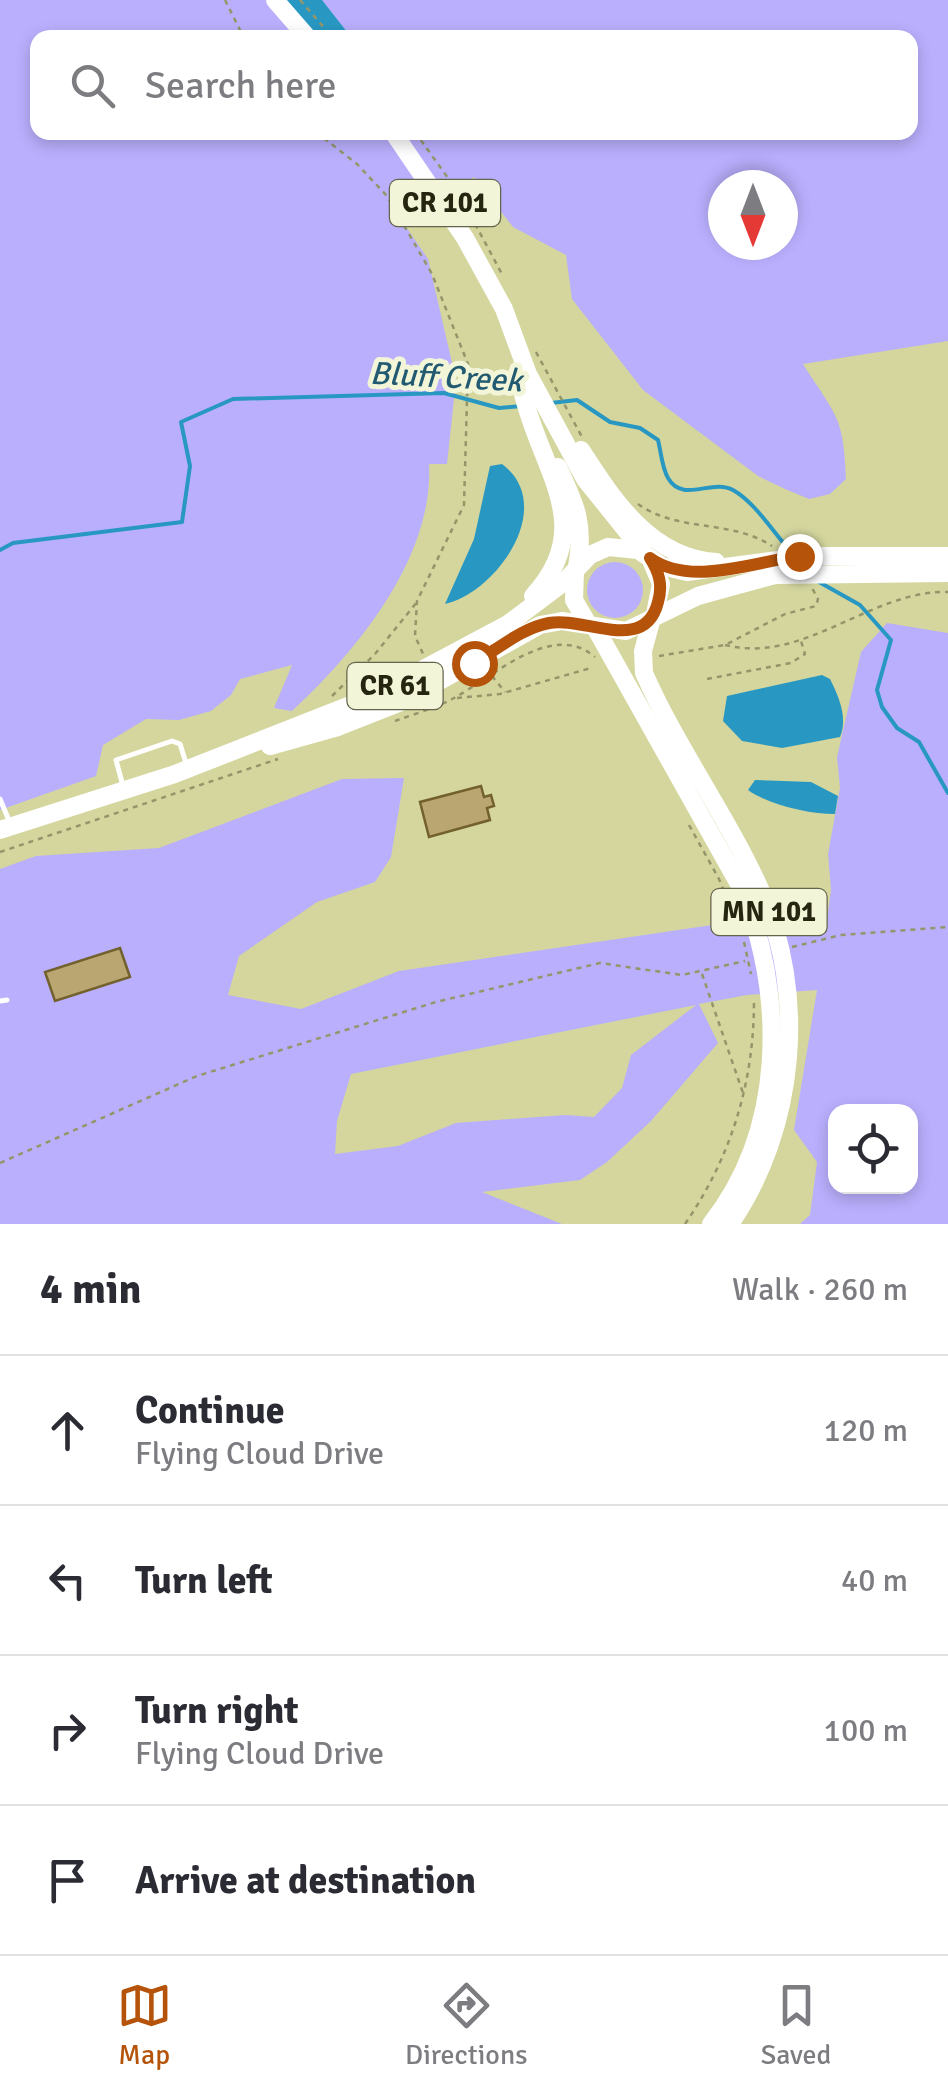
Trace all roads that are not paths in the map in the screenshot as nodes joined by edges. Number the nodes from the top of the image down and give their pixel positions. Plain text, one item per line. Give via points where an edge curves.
1 (275, 0) edge
2 (301, 30) edge
3 (399, 140) edge
4 (487, 280) junction
5 (562, 438) junction
6 (648, 556) junction
7 (764, 556) junction
8 (948, 556) edge
9 (576, 570) junction
10 (948, 573) edge
11 (653, 616) junction
12 (592, 626) junction
13 (448, 657) junction
14 (192, 767) junction
15 (124, 789) junction
16 (0, 799) edge
17 (6, 828) edge
18 (712, 1224) edge
19 (730, 1224) edge

1 - 2 main road
3 - 4 main road, CR 101 via 444,202
4 - 5 main road, CR 101
4 - 5 main road, CR 101 via 524,394
5 - 6 main road via 604,508
5 - 7 main road via 665,550 700,561
5 - 9 main road via 580,512
5 - 13 main road via 560,559 519,609
6 - 7 main road, CR 61 via 686,572
6 - 9 main road, CR 61 via 608,547
6 - 11 main road via 661,584
7 - 8 main road
9 - 12 main road via 574,600
9 - 13 main road, CR 61 via 508,624
10 - 11 main road, CR 61 via 775,576 718,588
11 - 12 main road, CR 61 via 626,631
11 - 19 main road, MN 101 via 644,673 760,890 788,997 779,1111 758,1176
12 - 14 main road, CR 61 via 540,625 372,715
12 - 18 main road, MN 101 via 744,893 760,934 773,1040 765,1102 742,1172
13 - 14 main road, CR 61 via 350,707
14 - 15 main road, CR 61
14 - 15 lane via 172,740 125,754 116,760
15 - 17 main road, CR 61
16 - 17 lane

